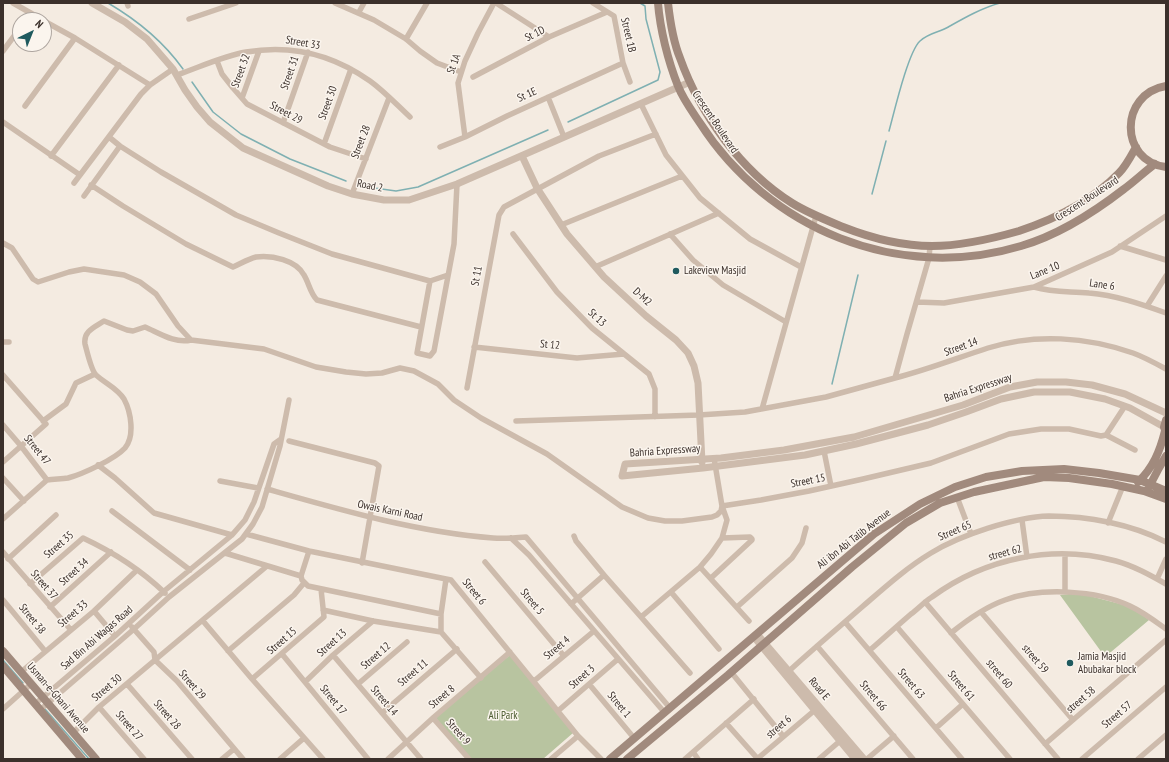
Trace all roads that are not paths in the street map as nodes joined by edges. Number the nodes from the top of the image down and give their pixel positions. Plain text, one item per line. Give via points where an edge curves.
1 (14, 3) edge
2 (92, 3) edge
3 (236, 3) edge
4 (335, 3) edge
5 (364, 3) edge
6 (427, 3) edge
7 (495, 3) edge
8 (593, 3) edge
9 (658, 3) edge
10 (668, 3) edge
11 (29, 12) edge
12 (358, 12) junction
13 (607, 12) junction
14 (188, 19) dead end
15 (52, 25) edge
16 (549, 37) junction
17 (74, 38) junction
18 (12, 39) edge
19 (406, 39) junction
20 (3, 51) edge
21 (259, 51) junction
22 (308, 52) junction
23 (217, 61) junction
24 (624, 63) junction
25 (119, 65) junction
26 (351, 69) junction
27 (175, 72) junction
28 (461, 72) junction
29 (473, 77) dead end
30 (630, 82) dead end
31 (690, 82) junction
32 (150, 85) junction
33 (1166, 86) edge
34 (678, 87) junction
35 (548, 97) junction
36 (242, 98) junction
37 (389, 98) junction
38 (641, 104) junction
39 (25, 106) dead end
40 (410, 117) dead end
41 (3, 122) edge
42 (283, 123) junction
43 (656, 134) junction
44 (109, 137) junction
45 (465, 137) junction
46 (564, 137) junction
47 (324, 144) junction
48 (120, 146) junction
49 (440, 147) dead end
50 (1136, 147) junction
51 (51, 156) junction
52 (522, 156) junction
53 (366, 159) junction
54 (1155, 164) junction
55 (1166, 167) edge
56 (80, 175) junction
57 (682, 176) junction
58 (74, 183) dead end
59 (458, 184) junction
60 (91, 185) junction
61 (537, 188) junction
62 (352, 194) junction
63 (84, 196) dead end
64 (719, 213) junction
65 (816, 216) junction
66 (1166, 216) edge
67 (561, 224) junction
68 (812, 226) junction
69 (513, 234) dead end
70 (670, 234) junction
71 (3, 243) edge
72 (930, 246) junction
73 (1120, 246) junction
74 (929, 258) junction
75 (1166, 260) edge
76 (801, 266) junction
77 (595, 267) junction
78 (448, 275) junction
79 (1166, 276) edge
80 (430, 281) junction
81 (1034, 287) junction
82 (917, 302) junction
83 (1147, 306) junction
84 (1166, 313) edge
85 (786, 322) junction
86 (421, 327) junction
87 (191, 340) junction
88 (3, 342) edge
89 (10, 342) dead end
90 (474, 347) junction
91 (624, 354) junction
92 (1166, 368) edge
93 (95, 374) junction
94 (3, 375) edge
95 (895, 378) junction
96 (467, 388) dead end
97 (289, 400) dead end
98 (1125, 406) junction
99 (762, 409) junction
100 (1166, 413) edge
101 (699, 415) junction
102 (654, 417) junction
103 (516, 421) dead end
104 (45, 423) junction
105 (3, 425) edge
106 (1165, 428) edge
107 (1106, 435) junction
108 (281, 439) junction
109 (289, 441) dead end
110 (21, 446) junction
111 (1135, 450) dead end
112 (824, 451) junction
113 (1166, 456) edge
114 (714, 458) junction
115 (702, 460) junction
116 (3, 462) edge
117 (98, 465) junction
118 (714, 467) junction
119 (703, 468) junction
120 (3, 478) edge
121 (47, 480) junction
122 (1140, 480) junction
123 (220, 481) dead end
124 (1151, 484) junction
125 (831, 486) junction
126 (1123, 486) junction
127 (258, 488) junction
128 (1132, 488) junction
129 (267, 490) junction
130 (1166, 491) edge
131 (1148, 492) junction
132 (957, 497) junction
133 (1166, 499) edge
134 (24, 501) junction
135 (722, 506) junction
136 (112, 511) dead end
137 (56, 515) dead end
138 (369, 518) junction
139 (3, 519) edge
140 (1022, 520) junction
141 (1108, 523) junction
142 (806, 528) dead end
143 (246, 534) junction
144 (971, 534) junction
145 (232, 535) junction
146 (574, 536) dead end
147 (511, 538) junction
148 (722, 538) junction
149 (1166, 542) edge
150 (309, 551) junction
151 (3, 552) edge
152 (111, 552) junction
153 (225, 553) junction
154 (1065, 554) junction
155 (1027, 557) junction
156 (8, 559) junction
157 (1166, 559) edge
158 (485, 562) dead end
159 (362, 563) junction
160 (267, 566) junction
161 (700, 567) junction
162 (137, 570) junction
163 (190, 570) junction
164 (604, 575) junction
165 (301, 576) junction
166 (711, 578) junction
167 (446, 579) junction
168 (1157, 579) junction
169 (304, 583) junction
170 (30, 584) junction
171 (1166, 584) edge
172 (321, 589) junction
173 (163, 592) junction
174 (671, 592) junction
175 (1065, 592) junction
176 (169, 597) junction
177 (578, 598) junction
178 (3, 600) edge
179 (925, 602) junction
180 (571, 604) junction
181 (50, 607) junction
182 (737, 607) junction
183 (323, 610) junction
184 (94, 611) junction
185 (981, 612) junction
186 (441, 614) junction
187 (641, 617) junction
188 (203, 621) junction
189 (373, 621) junction
190 (749, 621) dead end
191 (845, 622) junction
192 (129, 624) junction
193 (897, 627) junction
194 (134, 629) junction
195 (1166, 629) edge
196 (70, 630) junction
197 (594, 631) junction
198 (441, 632) junction
199 (951, 633) junction
200 (755, 635) junction
201 (115, 636) junction
202 (1166, 640) edge
203 (407, 642) dead end
204 (763, 644) junction
205 (817, 646) junction
206 (719, 648) dead end
207 (457, 649) junction
208 (870, 650) junction
209 (3, 651) edge
210 (45, 651) junction
211 (228, 651) junction
212 (510, 652) junction
213 (282, 654) junction
214 (333, 655) junction
215 (564, 656) junction
216 (618, 659) junction
217 (155, 660) junction
218 (3, 666) edge
219 (789, 671) junction
220 (21, 672) junction
221 (731, 672) junction
222 (690, 673) dead end
223 (481, 678) junction
224 (252, 679) junction
225 (534, 681) junction
226 (305, 682) junction
227 (31, 684) junction
228 (127, 684) junction
229 (358, 684) junction
230 (588, 684) junction
231 (1166, 687) edge
232 (24, 691) junction
233 (754, 699) junction
234 (45, 700) junction
235 (963, 704) junction
236 (37, 707) junction
237 (99, 707) junction
238 (3, 709) edge
239 (559, 710) junction
240 (815, 710) junction
241 (667, 711) junction
242 (382, 713) junction
243 (433, 718) junction
244 (1073, 720) junction
245 (726, 723) junction
246 (936, 728) junction
247 (73, 732) junction
248 (1166, 735) edge
249 (578, 736) junction
250 (783, 736) junction
251 (894, 736) junction
252 (304, 738) junction
253 (634, 738) junction
254 (406, 741) junction
255 (840, 741) junction
256 (1045, 744) junction
257 (234, 749) junction
258 (693, 752) junction
259 (757, 758) edge
260 (82, 759) edge
261 (96, 759) edge
262 (144, 759) edge
263 (192, 759) edge
264 (222, 759) edge
265 (242, 759) edge
266 (280, 759) edge
267 (323, 759) edge
268 (368, 759) edge
269 (388, 759) edge
270 (421, 759) edge
271 (469, 759) edge
272 (551, 759) edge
273 (601, 759) edge
274 (610, 759) edge
275 (627, 759) edge
276 (685, 759) edge
277 (698, 759) edge
278 (819, 759) edge
279 (855, 759) edge
280 (866, 759) edge
281 (913, 759) edge
282 (962, 759) edge
283 (1010, 759) edge
284 (1058, 759) edge
285 (1082, 759) edge
286 (1138, 759) edge

1 - 11 street
2 - 27 street, Road 2 via 147,39
3 - 14 street
4 - 12 street
5 - 12 street
6 - 19 street
7 - 16 street
7 - 28 street, St 1A
8 - 13 street, Street 1B
9 - 34 main road, Crescent Boulevard via 662,29
10 - 31 main road, Crescent Boulevard via 670,23
12 - 19 street
13 - 16 street, St 1D
13 - 24 street, Street 1B via 614,16
15 - 17 street
16 - 29 street, St 1D
17 - 25 street
17 - 39 street
18 - 20 street
19 - 28 street via 437,63
21 - 22 street, Street 33
21 - 23 street, Street 33 via 246,52
21 - 36 street, Street 32
22 - 26 street, Street 33
22 - 42 street, Street 31
23 - 27 street, Street 33
23 - 36 street, Street 29 via 222,74
24 - 30 street, Street 1B
24 - 35 street, St 1E
25 - 32 street
25 - 51 street
26 - 37 street, Street 33
26 - 47 street, Street 30
27 - 32 street, Street 33
27 - 62 street, Road 2 via 197,107 215,126 243,148
28 - 45 street, St 1A via 458,83
31 - 34 street, Road 2
31 - 65 main road, Crescent Boulevard via 710,119 735,153 792,203
32 - 44 street, Street 33
33 - 50 main road via 1150,92 1135,106 1130,127
34 - 38 street, Road 2
34 - 68 main road, Crescent Boulevard via 712,142 738,172 769,199
35 - 45 street, St 1E
35 - 46 street
36 - 42 street, Street 29 via 247,104
37 - 40 street, Street 33
37 - 53 street, Street 28
38 - 43 street
38 - 46 street, Road 2
41 - 51 street
42 - 47 street, Street 29
43 - 57 street via 666,156
43 - 61 street, St 11 via 600,156
44 - 48 street
44 - 56 street, Street 33
45 - 49 street, St 1E
46 - 52 street, Road 2
47 - 53 street, Street 29
48 - 60 street
48 - 80 street via 236,215 332,254
50 - 54 main road via 1144,157
50 - 72 main road, Crescent Boulevard via 1120,172 1103,188 1060,215 977,242
51 - 56 street
52 - 59 street, Road 2
52 - 61 street, D-M2
53 - 62 street, Street 28
54 - 55 main road
54 - 74 main road, Crescent Boulevard via 1083,218 1041,239 984,254
56 - 58 street, Street 33
57 - 64 street via 700,198
57 - 67 street
59 - 62 street, Road 2 via 409,200 384,200
59 - 78 street via 454,244
60 - 63 street
60 - 86 street via 186,244 233,267 256,257 284,260 295,264 304,273 317,300
61 - 67 street, D-M2
61 - 90 street, St 11 via 504,207 498,215
64 - 70 street
64 - 76 street via 750,239
65 - 68 street
65 - 72 main road, Crescent Boulevard via 876,238
66 - 73 street, Lane 10
67 - 77 street, D-M2
68 - 74 main road, Crescent Boulevard via 868,248
68 - 76 street
69 - 91 street, St 13 via 557,292 592,328
70 - 77 street
70 - 85 street via 693,260 723,285
71 - 87 street via 12,248 33,279 38,282 84,270 124,275 140,282 156,294
72 - 74 street
73 - 75 street
73 - 81 street, Lane 10
74 - 82 street
76 - 85 street
77 - 101 street, D-M2 via 688,353 698,383
78 - 80 street
78 - 86 street via 434,351 430,356 417,353
79 - 83 street
80 - 86 street
81 - 82 street, Lane 10 via 944,303
81 - 83 street, Lane 6 via 1050,292 1090,293
82 - 95 street
83 - 84 street, Lane 6
85 - 99 street
87 - 93 street via 174,340 144,327 133,331 127,330 104,321 87,333 85,340
87 - 135 street via 264,349 316,367 346,372 382,373 400,368 414,371 438,384 454,400 481,418 547,454 622,507 648,518 682,522 712,517 721,511
88 - 89 street
90 - 91 street, St 12 via 577,358
90 - 96 street, St 11
91 - 102 street, St 13 via 649,374 655,389
92 - 95 street, Street 14 via 1133,353 1105,345 1055,338 1018,341 989,347 926,370
93 - 104 street via 76,383 66,404
93 - 117 street via 120,394 127,405 131,425 125,448 112,459
94 - 104 street
95 - 99 street, Street 14 via 826,397
97 - 108 street, Sad Bin Abi Waqas Road
98 - 106 street, Bahria Expressway
98 - 107 street
98 - 112 street, Bahria Expressway via 1070,392 1034,392 1001,399 928,425
99 - 101 street, Street 14
100 - 114 street, Bahria Expressway via 1125,394 1092,385 1037,382 1010,387 963,405 854,437 784,450
101 - 102 street, Street 14
101 - 115 street, D-M2
102 - 103 street, Street 14
104 - 110 street
105 - 110 street, Street 47
106 - 122 main road via 1162,445 1156,458
107 - 111 street, Street 15
107 - 125 street, Street 15 via 1069,429 1041,429 1009,434 931,463
108 - 127 street, Sad Bin Abi Waqas Road via 274,444
108 - 129 street, Sad Bin Abi Waqas Road
109 - 138 street via 376,463 379,466
110 - 116 street
110 - 121 street, Street 47
112 - 118 street, Bahria Expressway
112 - 125 street
113 - 124 main road
114 - 115 street, Bahria Expressway
114 - 118 street
115 - 119 street, D-M2
115 - 119 street, Bahria Expressway via 626,464 622,476
117 - 121 street via 74,476
117 - 145 street via 154,513
118 - 119 street, Bahria Expressway
118 - 135 street
120 - 134 street
121 - 134 street, Street 47
122 - 124 main road, Ali ibn Abi Talib Avenue
122 - 128 main road
122 - 200 main road, Ali ibn Abi Talib Avenue via 1064,469 1022,471 986,477 955,487 920,504 874,534
123 - 127 street
124 - 130 main road, Ali ibn Abi Talib Avenue
124 - 131 main road
125 - 135 street, Street 15
126 - 128 main road, Ali ibn Abi Talib Avenue
126 - 132 main road, Ali ibn Abi Talib Avenue via 1080,479 1044,477
126 - 141 street
127 - 145 street, Sad Bin Abi Waqas Road via 245,520
128 - 131 main road, Ali ibn Abi Talib Avenue
129 - 138 street, Owais Karni Road
129 - 143 street, Sad Bin Abi Waqas Road via 262,507
131 - 133 main road, Ali ibn Abi Talib Avenue
132 - 144 street
132 - 204 main road, Ali ibn Abi Talib Avenue via 940,503 906,523
134 - 139 street, Street 47
135 - 148 street via 727,520
136 - 163 street
137 - 156 street
138 - 147 street, Owais Karni Road via 441,531
138 - 159 street
140 - 141 street, Street 65 via 1048,516 1084,518
140 - 144 street, Street 65
140 - 155 street
141 - 149 street, Street 65 via 1152,535
142 - 182 street via 802,543 792,558
143 - 150 street, Street 6
143 - 153 street, Sad Bin Abi Waqas Road
144 - 191 street, Street 65 via 951,542 913,565
145 - 163 street, Sad Bin Abi Waqas Road
146 - 164 street via 576,542
147 - 177 street, Owais Karni Road via 526,538
147 - 180 street via 529,554
148 - 161 street
148 - 166 street via 750,537 752,540
150 - 159 street, Street 6
150 - 165 street
151 - 156 street, Street 37
152 - 162 street
152 - 170 street, Street 35 via 83,538
152 - 181 street, Street 34
153 - 160 street
153 - 176 street, Sad Bin Abi Waqas Road
154 - 155 street, street 62
154 - 168 street, street 62 via 1117,561
154 - 175 street
155 - 179 street, street 62 via 999,563 964,576
156 - 170 street, Street 37
157 - 168 street
158 - 215 street, Street 5
159 - 167 street, Street 6
160 - 165 street
160 - 188 street, Street 30
161 - 166 street
161 - 174 street
162 - 173 street
162 - 184 street, Street 33
163 - 173 street, Sad Bin Abi Waqas Road
164 - 177 street
164 - 187 street
165 - 169 street
166 - 182 street
167 - 186 street
167 - 212 street, Street 6 via 451,580
168 - 171 street, street 62
169 - 172 street
169 - 211 street via 294,595
170 - 181 street, Street 37
172 - 183 street
172 - 186 street
173 - 176 street
173 - 192 street, Sad Bin Abi Waqas Road
174 - 187 street
174 - 206 street
175 - 185 street via 1037,593 1006,599
175 - 195 street via 1112,599 1150,617
176 - 194 street, Sad Bin Abi Waqas Road
177 - 180 street
177 - 241 street, Owais Karni Road
178 - 210 street, Street 38
179 - 193 street, street 62
179 - 199 street, street 60
180 - 197 street
181 - 196 street, Street 37
182 - 190 street
183 - 189 street
183 - 213 street, Street 15 via 324,617
184 - 196 street, Street 33
184 - 201 street
185 - 199 street
185 - 244 street, street 59
186 - 198 street
187 - 222 street
188 - 211 street
188 - 217 street, Street 30
189 - 198 street
189 - 214 street, Street 13
191 - 205 street, Street 65
191 - 208 street, Street 63
192 - 194 street, Street 29
192 - 201 street, Sad Bin Abi Waqas Road
193 - 208 street, street 62
193 - 235 street, Street 61
194 - 217 street, Street 29 via 154,652
194 - 234 street, Sad Bin Abi Waqas Road
196 - 210 street, Street 33
197 - 215 street, Street 4
197 - 216 street
198 - 207 street
199 - 256 street, street 60
200 - 204 street, Road E
200 - 241 main road, Ali ibn Abi Talib Avenue
201 - 234 street, Sad Bin Abi Waqas Road
202 - 244 street, street 58
203 - 229 street, Street 12
204 - 219 street, Road E
204 - 221 main road, Ali ibn Abi Talib Avenue
204 - 240 street, Road E
205 - 219 street, Street 65
205 - 251 street, Street 66
207 - 223 street
207 - 242 street, Street 11
208 - 246 street, Street 63
209 - 220 main road, Usman-e-Ghani Avenue
210 - 220 street, Street 33
211 - 224 street
212 - 223 street, Street 8
212 - 225 street, Street 6
213 - 224 street, Street 15
213 - 226 street, Street 17
214 - 226 street, Street 13
214 - 229 street, Street 14
215 - 225 street, Street 4
216 - 230 street, Street 3
216 - 241 street
217 - 228 street, Street 30
217 - 257 street, Street 29 via 177,681
218 - 232 main road, Usman-e-Ghani Avenue
219 - 280 street, Road E
220 - 227 main road, Usman-e-Ghani Avenue
221 - 233 street
221 - 275 main road, Ali ibn Abi Talib Avenue
223 - 243 street, Street 8
224 - 252 street
225 - 239 street, Street 6
226 - 268 street, Street 17
227 - 232 street
227 - 234 main road, Usman-e-Ghani Avenue
228 - 237 street, Street 30
228 - 263 street, Street 28
229 - 242 street, Street 14
230 - 239 street, Street 3
230 - 253 street, Street 1
231 - 285 street, Street 57
232 - 236 main road, Usman-e-Ghani Avenue
232 - 238 street
233 - 245 street
233 - 250 street
234 - 236 street
234 - 247 main road, Usman-e-Ghani Avenue
235 - 246 street
235 - 283 street, Street 61
236 - 260 main road, Usman-e-Ghani Avenue
237 - 247 street, Street 30
237 - 262 street, Street 27
239 - 249 street, Street 6
240 - 250 street, street 6
240 - 255 street, Road E
241 - 253 main road, Ali ibn Abi Talib Avenue
242 - 254 street, Street 14
243 - 254 street, Street 8
243 - 271 street, Street 9
244 - 256 street, street 58
245 - 258 street
245 - 259 street
246 - 282 street, Street 63
247 - 261 main road, Usman-e-Ghani Avenue
248 - 286 street
249 - 272 street
249 - 273 street, Street 6
250 - 259 street, street 6
251 - 280 street
251 - 281 street, Street 66
252 - 266 street
252 - 267 street
253 - 274 main road, Ali ibn Abi Talib Avenue
254 - 269 street, Street 8
254 - 270 street, Street 14
255 - 278 street
255 - 279 street, Road E
256 - 284 street, street 60
257 - 264 street
257 - 265 street, Street 29
258 - 276 street
258 - 277 street

